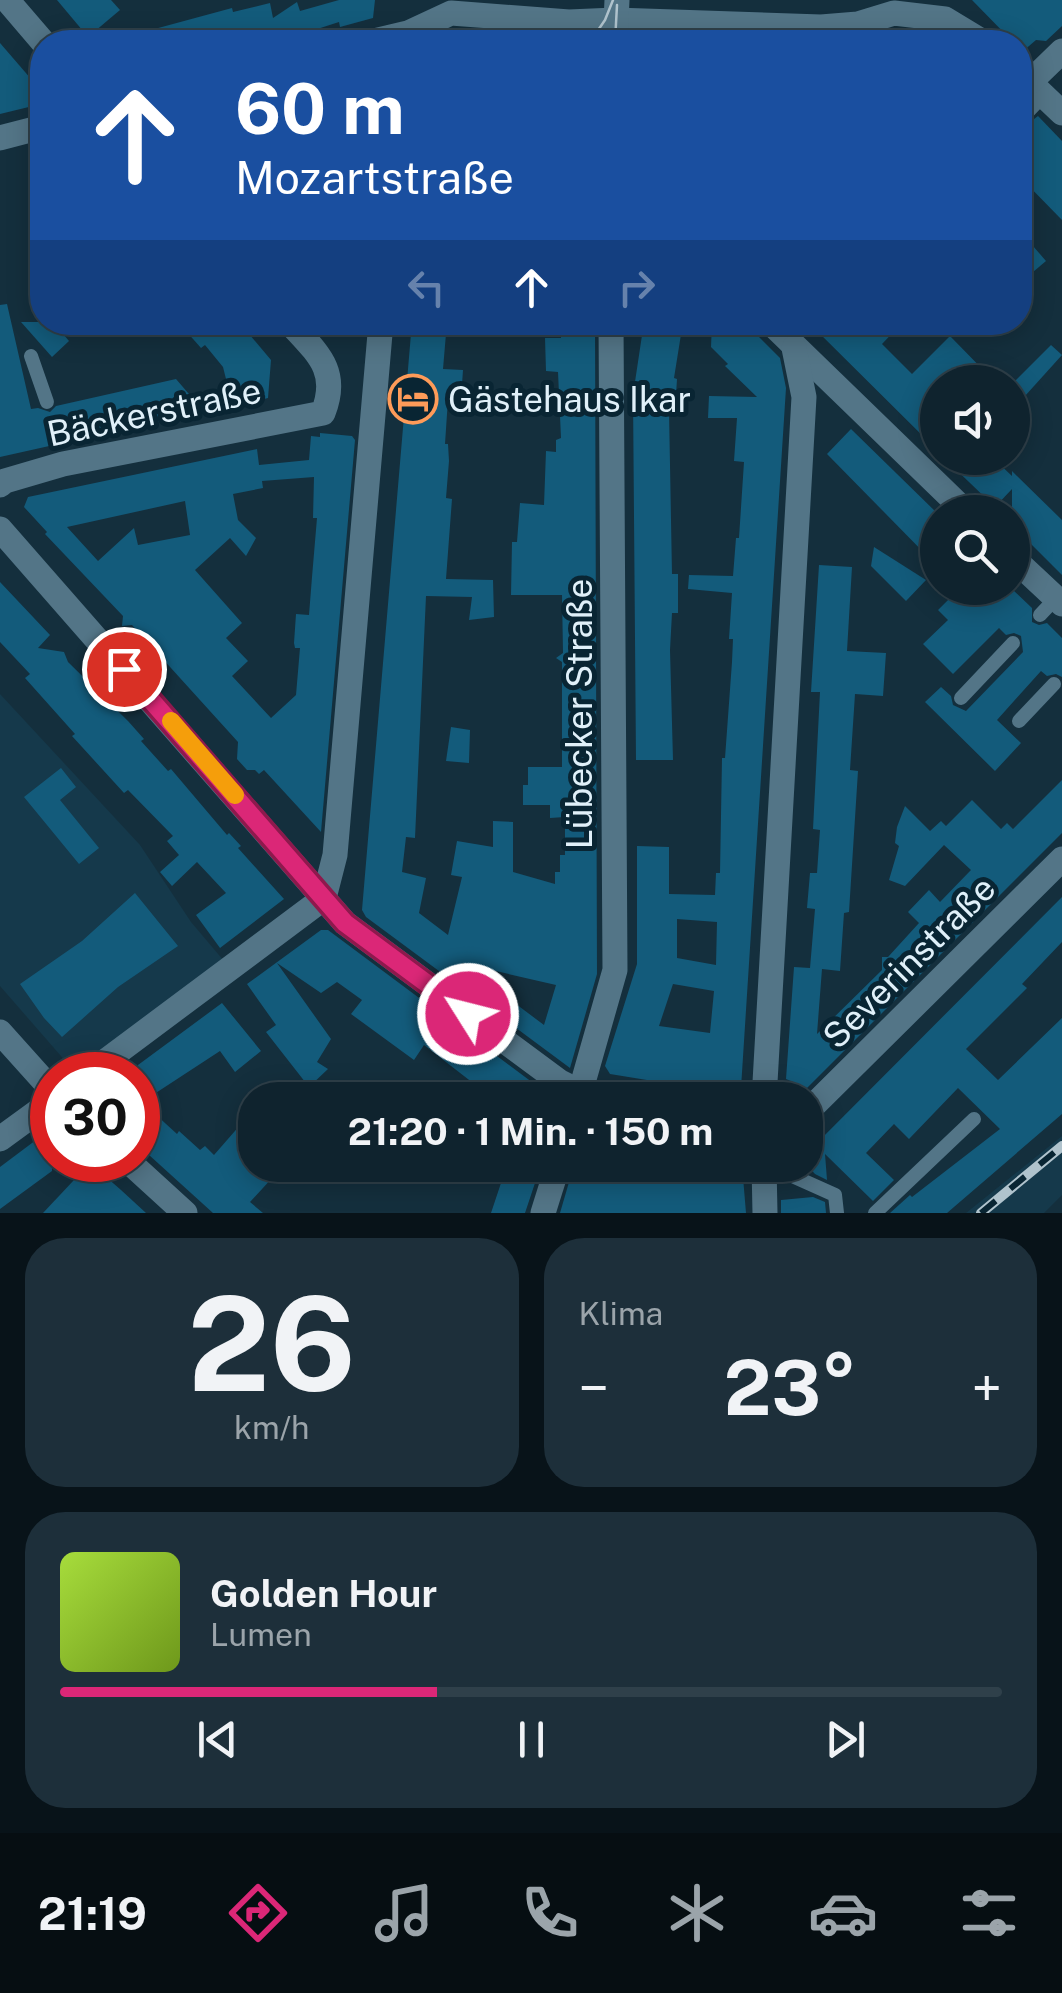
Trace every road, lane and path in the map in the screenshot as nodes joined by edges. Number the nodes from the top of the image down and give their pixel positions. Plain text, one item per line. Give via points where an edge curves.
1 (8, 0) edge
2 (896, 6) edge
3 (445, 7) edge
4 (616, 21) edge
5 (34, 30) edge
6 (418, 30) edge
7 (683, 30) edge
8 (764, 30) edge
9 (964, 30) edge
10 (1062, 51) edge
11 (1039, 91) edge
12 (30, 130) edge
13 (0, 138) edge
14 (301, 335) edge
15 (380, 335) edge
16 (610, 335) edge
17 (782, 335) edge
18 (794, 348) junction
19 (31, 356) dead end
20 (47, 402) dead end
21 (0, 485) edge
22 (948, 495) edge
23 (0, 530) edge
24 (1030, 579) edge
25 (1053, 606) edge
26 (1014, 643) dead end
27 (1054, 684) dead end
28 (961, 698) dead end
29 (1019, 721) dead end
30 (1062, 859) edge
31 (324, 898) junction
32 (0, 1032) edge
33 (118, 1052) edge
34 (30, 1065) edge
35 (560, 1082) edge
36 (583, 1082) edge
37 (765, 1082) edge
38 (823, 1096) edge
39 (30, 1117) edge
40 (974, 1119) dead end
41 (0, 1139) edge
42 (151, 1182) edge
43 (553, 1182) edge
44 (766, 1182) edge
45 (807, 1182) edge
46 (185, 1213) edge
47 (543, 1213) edge
48 (765, 1213) edge
49 (837, 1213) edge
50 (875, 1213) edge

1 - 5 street
2 - 8 street via 842,26
2 - 9 street
3 - 4 street
3 - 6 street
4 - 7 street
10 - 11 street
12 - 13 street
14 - 21 street, Bäckerstraße via 330,378 323,414 63,464
15 - 31 street via 335,855
16 - 36 street, Lübecker Straße via 616,970
17 - 18 street
18 - 22 street
18 - 37 street via 804,397
19 - 20 lane
23 - 31 street
24 - 25 street
26 - 28 lane
27 - 29 lane
30 - 38 street, Severinstraße
31 - 33 street
31 - 35 street via 345,923
32 - 34 street
39 - 41 street
40 - 50 lane
42 - 46 street
43 - 47 street
44 - 48 street
45 - 49 lane via 836,1194

